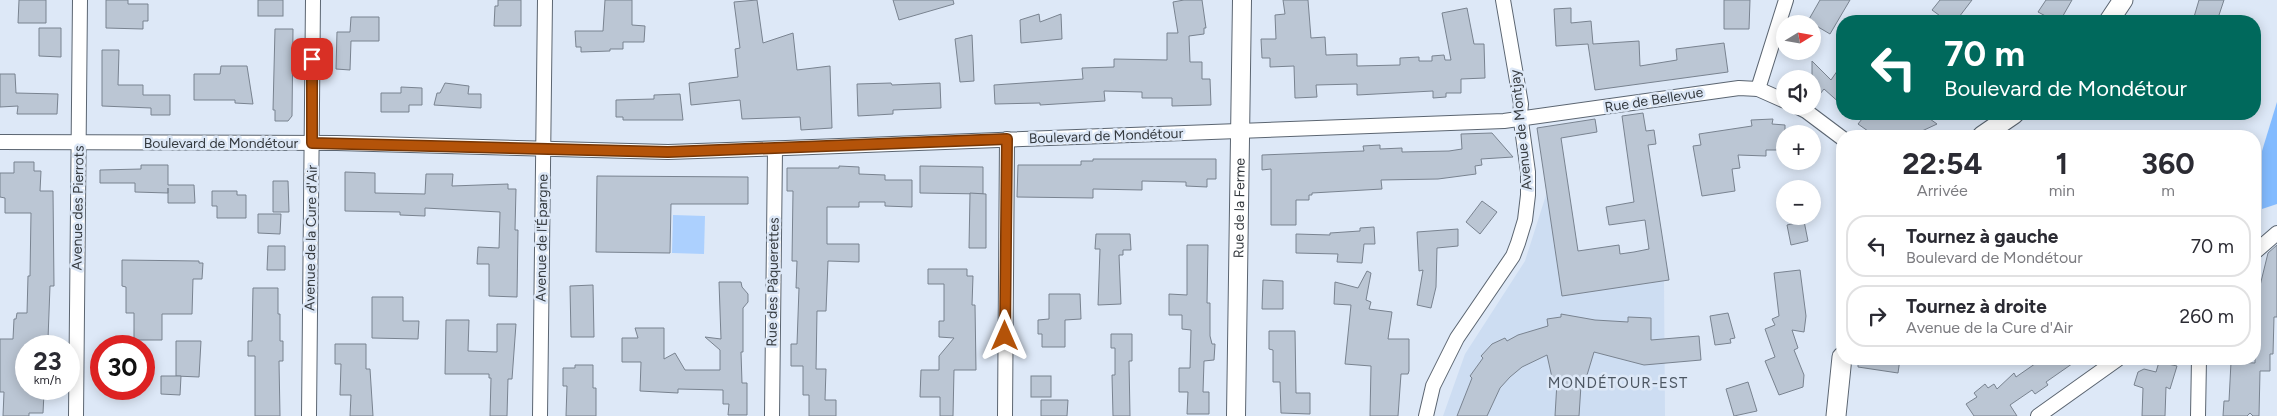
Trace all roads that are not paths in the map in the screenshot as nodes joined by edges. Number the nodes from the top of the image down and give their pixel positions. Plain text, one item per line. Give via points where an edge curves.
1 (80, 0) edge
2 (313, 0) edge
3 (545, 0) edge
4 (1242, 0) edge
5 (1503, 0) edge
6 (1786, 0) edge
7 (2122, 0) edge
8 (2113, 15) edge
9 (1758, 89) junction
10 (1776, 97) edge
11 (1812, 115) edge
12 (1521, 118) junction
13 (2005, 120) edge
14 (1991, 130) edge
15 (1240, 132) junction
16 (1836, 133) edge
17 (1007, 139) junction
18 (0, 142) edge
19 (79, 142) junction
20 (312, 143) junction
21 (544, 149) junction
22 (775, 149) junction
23 (2277, 233) edge
24 (2261, 247) edge
25 (1841, 365) edge
26 (2110, 365) edge
27 (2199, 365) edge
28 (76, 416) edge
29 (309, 416) edge
30 (540, 416) edge
31 (772, 416) edge
32 (1004, 416) edge
33 (1236, 416) edge
34 (1426, 416) edge
35 (1836, 416) edge
36 (2038, 416) edge
37 (2198, 416) edge

1 - 19 street, Avenue des Pierrots
2 - 20 street, Avenue de la Cure d'Air
3 - 21 street, Avenue de l'Épargne
4 - 15 street, Rue de la Ferme
5 - 12 street, Avenue de Montjay
6 - 9 street
7 - 8 main road
9 - 10 street, Rue de Bellevue
9 - 12 street, Rue de Bellevue via 1739,88
11 - 16 street
12 - 15 street, Boulevard de Mondétour
12 - 34 street, Avenue de Montjay via 1528,195 1518,243 1513,256 1457,338 1433,386
13 - 14 main road
15 - 17 street, Boulevard de Mondétour
15 - 33 street, Rue de la Ferme
17 - 22 street, Boulevard de Mondétour
17 - 32 street
18 - 19 street, Boulevard de Mondétour
19 - 20 street, Boulevard de Mondétour
19 - 28 street, Avenue des Pierrots
20 - 21 street, Boulevard de Mondétour
20 - 29 street, Avenue de la Cure d'Air
21 - 22 street, Boulevard de Mondétour via 668,152
21 - 30 street, Avenue de l'Épargne
22 - 31 street, Rue des Pâquerettes
23 - 24 street
25 - 35 main road
26 - 36 street
27 - 37 street

